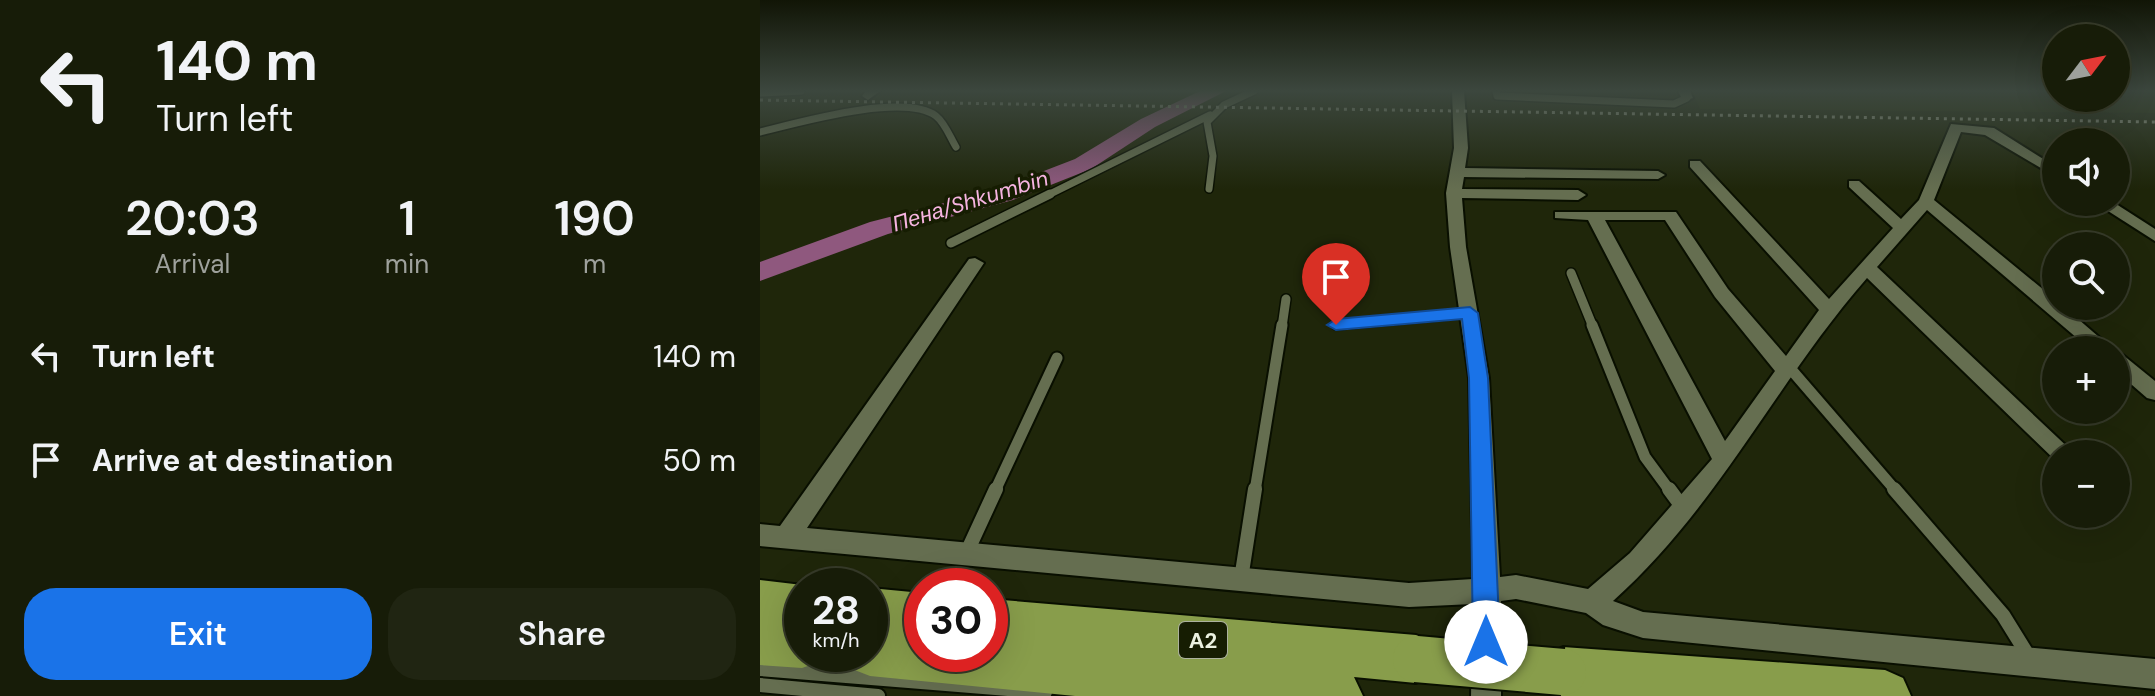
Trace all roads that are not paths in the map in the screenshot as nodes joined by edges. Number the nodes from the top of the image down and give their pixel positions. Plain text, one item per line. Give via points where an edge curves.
1 (804, 123) edge
2 (941, 123) edge
3 (1193, 123) edge
4 (1207, 123) edge
5 (1460, 123) edge
6 (760, 132) edge
7 (956, 147) dead end
8 (1695, 164) dead end
9 (2042, 164) edge
10 (1658, 175) dead end
11 (1456, 182) junction
12 (1854, 184) dead end
13 (1209, 189) dead end
14 (1578, 195) dead end
15 (1926, 201) junction
16 (1561, 215) dead end
17 (1594, 215) junction
18 (2124, 216) edge
19 (1902, 228) junction
20 (2155, 236) edge
21 (951, 243) dead end
22 (975, 263) dead end
23 (1865, 266) junction
24 (1571, 273) dead end
25 (1286, 299) dead end
26 (1829, 310) junction
27 (1470, 313) junction
28 (1336, 325) dead end
29 (2087, 336) edge
30 (1057, 358) dead end
31 (1788, 369) junction
32 (2130, 372) edge
33 (2155, 393) edge
34 (2048, 440) edge
35 (1724, 460) junction
36 (1683, 508) junction
37 (773, 536) edge
38 (966, 554) junction
39 (1241, 579) junction
40 (1487, 588) junction
41 (760, 601) edge
42 (1592, 602) junction
43 (784, 603) edge
44 (1008, 623) edge
45 (760, 642) edge
46 (784, 644) edge
47 (888, 654) edge
48 (2032, 662) junction
49 (760, 669) edge
50 (2155, 674) edge
51 (760, 685) edge
52 (1061, 693) dead end
53 (878, 696) edge
54 (1152, 696) edge
55 (1167, 696) edge
56 (1337, 696) edge
57 (1486, 696) edge
58 (1885, 696) edge

1 - 6 lane
2 - 7 lane
3 - 21 lane
4 - 13 lane via 1213,156
5 - 11 street
8 - 26 street
9 - 15 street via 1989,131 1956,127
10 - 11 street
11 - 14 street
11 - 27 street via 1458,247
12 - 19 street
15 - 19 street
15 - 29 street
16 - 17 street
17 - 31 street via 1670,215 1721,293
17 - 35 street
18 - 20 street
19 - 23 street
22 - 37 street
23 - 26 street
23 - 34 street
24 - 36 lane via 1645,457
25 - 39 lane
26 - 31 street
27 - 28 lane
27 - 40 street via 1479,378
30 - 38 lane
31 - 35 street
31 - 48 lane via 2003,615
32 - 33 street
35 - 36 street
36 - 42 street via 1639,561
37 - 38 street
38 - 39 street
39 - 40 street via 1409,595
40 - 42 street via 1516,587
40 - 57 street
41 - 43 highway
42 - 48 street via 1613,616 1643,625
44 - 58 highway, A2, bridge
45 - 46 highway
47 - 56 highway, A2
48 - 50 street
49 - 52 lane
51 - 53 lane
54 - 55 lane

